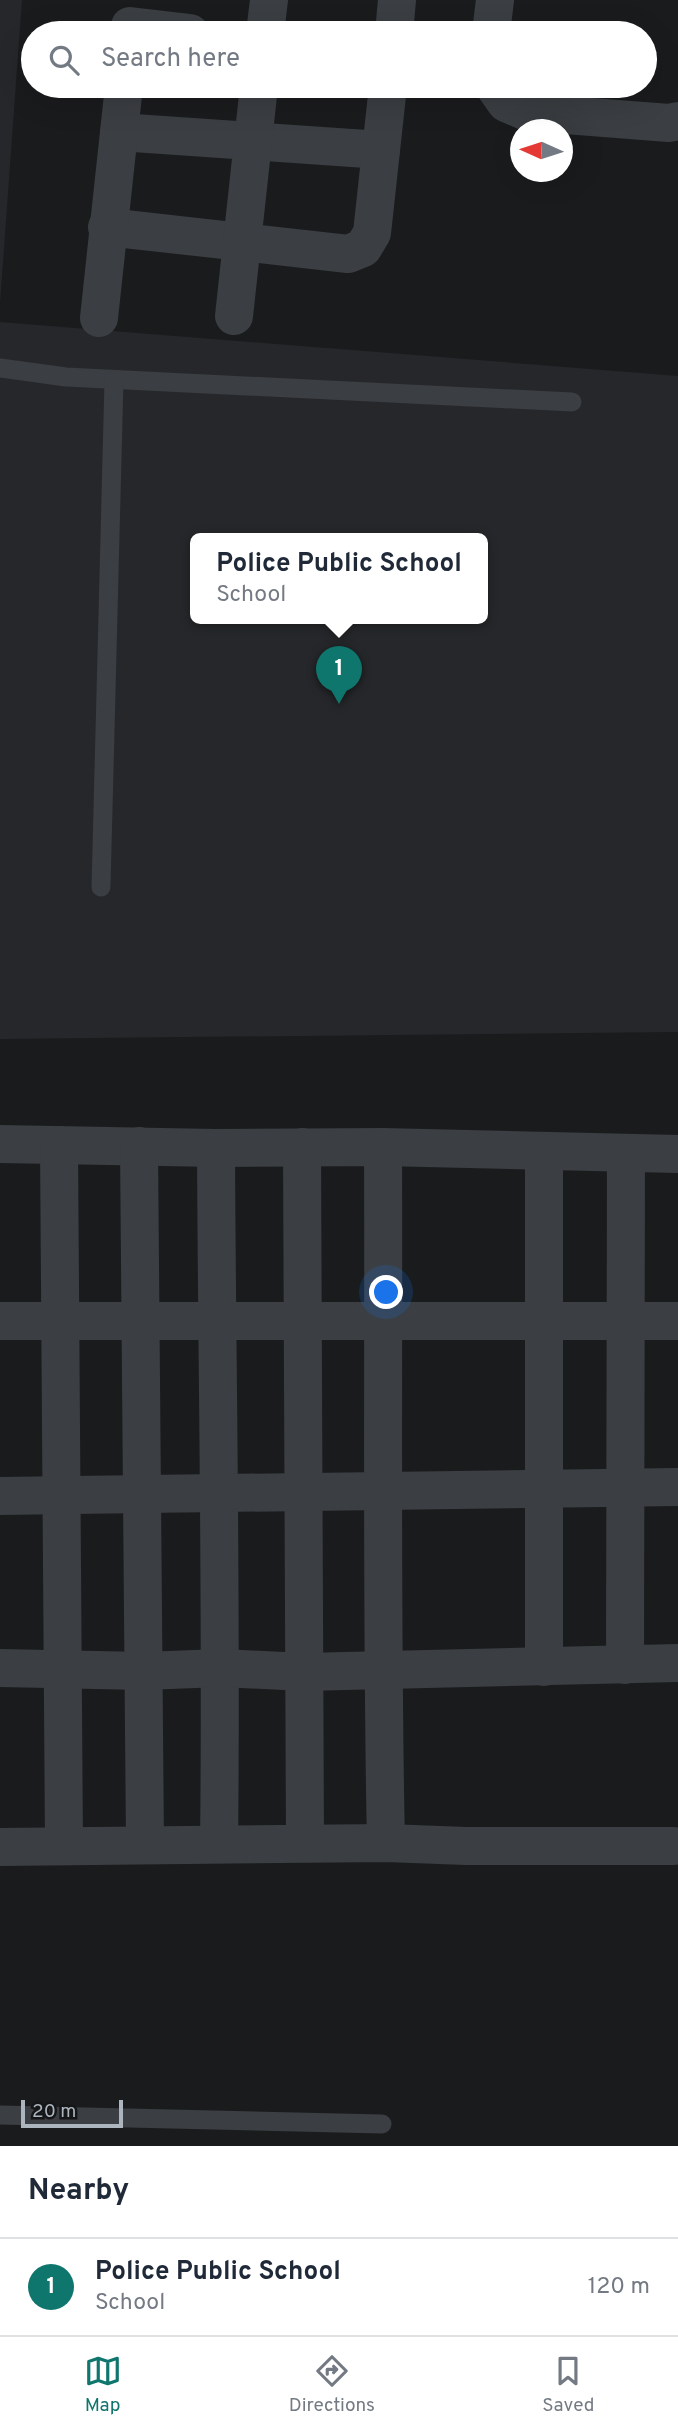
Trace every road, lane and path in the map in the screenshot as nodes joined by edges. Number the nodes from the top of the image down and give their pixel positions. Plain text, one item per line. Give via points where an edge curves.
1 (269, 0) edge
2 (397, 0) edge
3 (495, 0) edge
4 (266, 21) edge
5 (395, 21) edge
6 (492, 21) edge
7 (123, 98) edge
8 (258, 98) edge
9 (387, 98) edge
10 (502, 98) edge
11 (678, 121) edge
12 (119, 132) junction
13 (252, 142) junction
14 (381, 150) junction
15 (107, 228) junction
16 (242, 243) junction
17 (234, 316) dead end
18 (99, 317) dead end
19 (0, 368) edge
20 (114, 380) junction
21 (572, 402) dead end
22 (100, 887) dead end
23 (0, 1144) edge
24 (59, 1144) junction
25 (139, 1146) junction
26 (383, 1146) junction
27 (302, 1147) junction
28 (216, 1148) junction
29 (544, 1152) junction
30 (626, 1153) junction
31 (678, 1154) edge
32 (0, 1321) edge
33 (61, 1321) junction
34 (141, 1321) junction
35 (217, 1321) junction
36 (302, 1321) junction
37 (384, 1321) junction
38 (545, 1321) junction
39 (626, 1321) junction
40 (678, 1321) edge
41 (626, 1487) junction
42 (678, 1487) edge
43 (545, 1489) junction
44 (384, 1491) junction
45 (303, 1492) junction
46 (217, 1493) junction
47 (143, 1494) junction
48 (61, 1495) junction
49 (0, 1496) edge
50 (678, 1663) edge
51 (625, 1665) junction
52 (544, 1667) junction
53 (0, 1668) edge
54 (61, 1668) junction
55 (221, 1668) junction
56 (382, 1670) junction
57 (144, 1671) junction
58 (304, 1672) junction
59 (305, 1843) junction
60 (386, 1843) junction
61 (219, 1844) junction
62 (145, 1845) junction
63 (64, 1846) junction
64 (0, 1847) edge
65 (677, 1850) edge
66 (0, 2115) edge
67 (382, 2124) dead end

1 - 4 street
2 - 5 street
3 - 6 street
7 - 12 street
8 - 13 street
9 - 14 street
10 - 11 street via 527,112
12 - 13 street
12 - 15 street
13 - 14 street
13 - 16 street
14 - 16 street via 372,233 363,248 348,254
15 - 16 street
15 - 18 street
16 - 17 street
19 - 20 lane
20 - 21 lane
20 - 22 lane
23 - 24 street
24 - 25 street
24 - 33 street
25 - 28 street
25 - 34 street
26 - 27 street
26 - 29 street
26 - 37 street
27 - 28 street
27 - 36 street
28 - 35 street
29 - 30 street
29 - 38 street
30 - 31 street
30 - 39 street
32 - 33 street
33 - 34 street
33 - 48 street
34 - 35 street
34 - 47 street
35 - 36 street
35 - 46 street
36 - 37 street
36 - 45 street
37 - 38 street
37 - 44 street
38 - 39 street
38 - 43 street
39 - 40 street
39 - 41 street
41 - 42 street
41 - 43 street
41 - 51 street
43 - 44 street
43 - 52 street
44 - 45 street
44 - 56 street
45 - 46 street
45 - 58 street
46 - 47 street
46 - 55 street
47 - 48 street
47 - 57 street
48 - 49 street
48 - 54 street
50 - 51 street
51 - 52 street
52 - 56 street
53 - 54 street
54 - 57 street
54 - 63 street
55 - 57 street
55 - 58 street
55 - 61 street
56 - 58 street
56 - 60 street
57 - 62 street
58 - 59 street
59 - 60 street
59 - 61 street
60 - 65 street
61 - 62 street
62 - 63 street
63 - 64 street
66 - 67 lane

